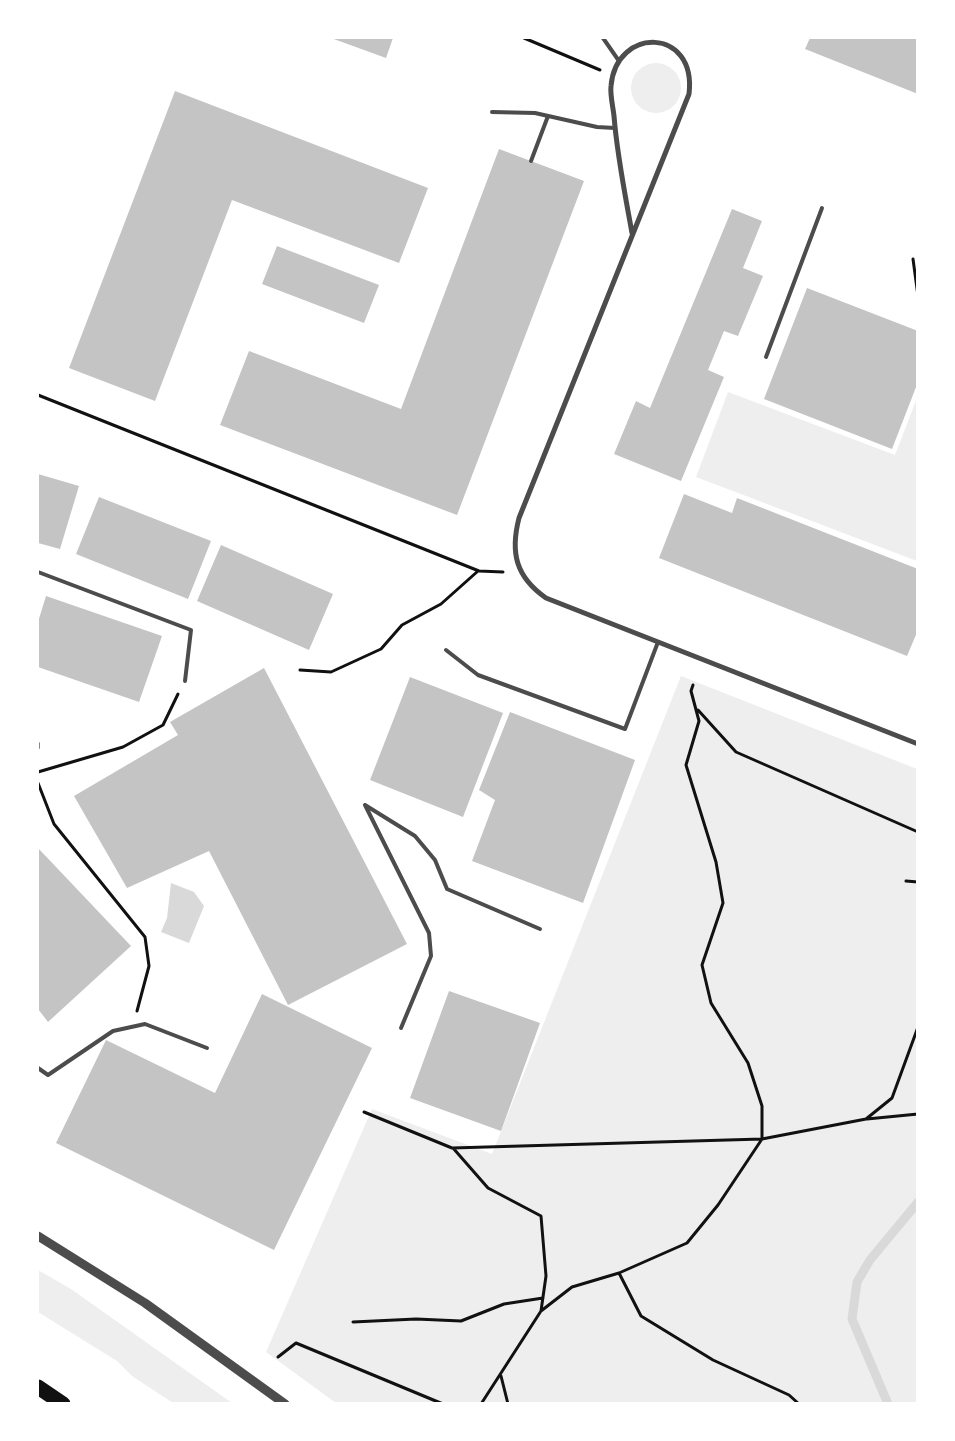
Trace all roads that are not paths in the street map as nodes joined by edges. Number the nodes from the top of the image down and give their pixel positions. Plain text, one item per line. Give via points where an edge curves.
1 (603, 38) edge
2 (619, 61) junction
3 (492, 112) dead end
4 (548, 116) junction
5 (615, 128) junction
6 (531, 161) dead end
7 (822, 208) dead end
8 (632, 233) junction
9 (766, 358) dead end
10 (38, 572) edge
11 (658, 642) junction
12 (446, 650) dead end
13 (185, 680) dead end
14 (918, 744) edge
15 (540, 929) dead end
16 (401, 1028) dead end
17 (207, 1048) dead end
18 (38, 1068) edge
19 (38, 1236) edge
20 (38, 1387) edge
21 (63, 1404) edge
22 (285, 1404) edge

1 - 2 lane
2 - 5 street via 611,86
2 - 8 street via 637,44 661,42 681,54 691,76 689,94
3 - 4 lane
4 - 5 lane
4 - 6 lane
5 - 8 street
7 - 9 lane
8 - 11 street via 519,518 514,547 520,573 546,598
10 - 13 lane via 191,630
11 - 12 lane via 625,729 478,675
11 - 14 street
15 - 16 lane via 447,889 435,860 416,836 365,805 429,933 431,956
17 - 18 lane via 145,1024 113,1031 48,1076
19 - 22 street via 145,1303
20 - 21 highway

